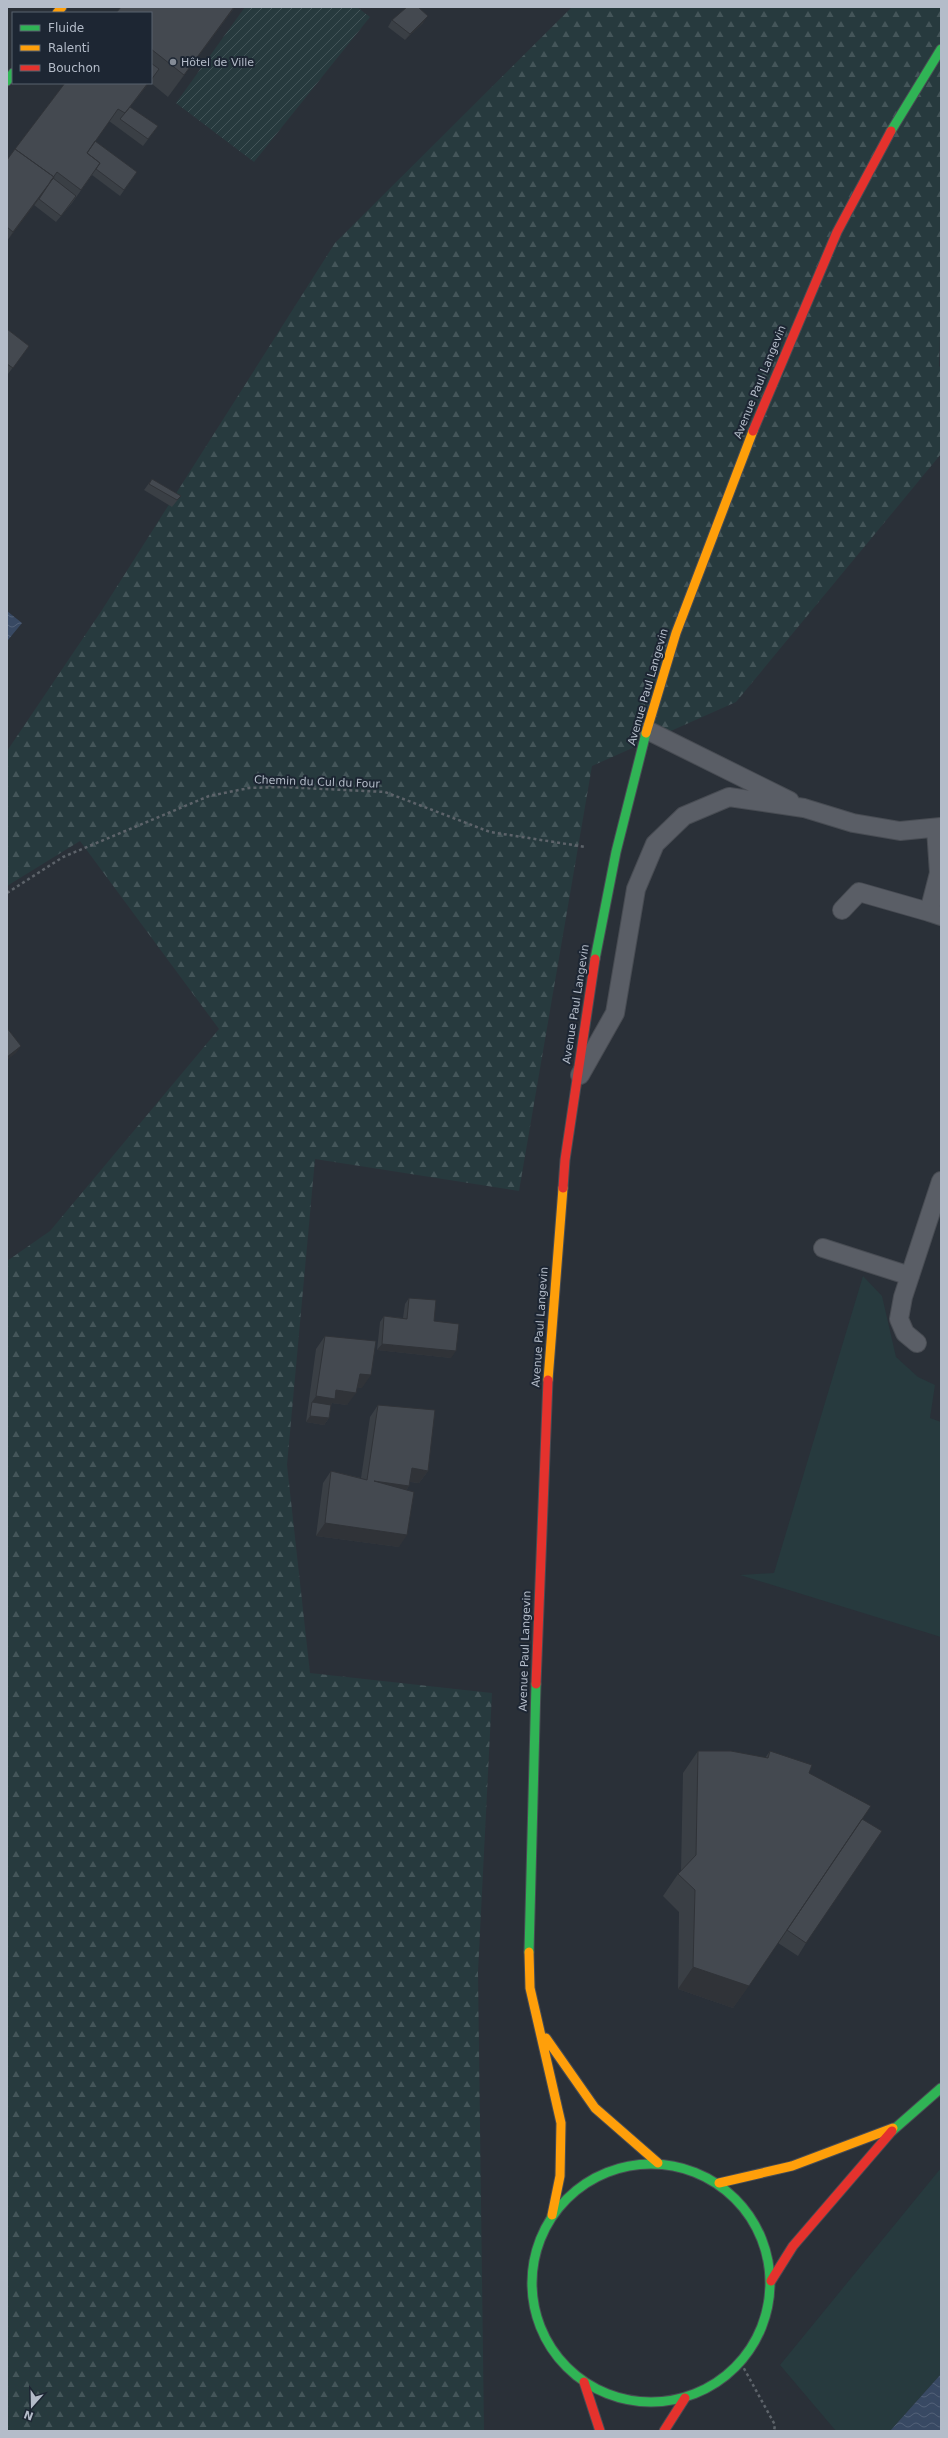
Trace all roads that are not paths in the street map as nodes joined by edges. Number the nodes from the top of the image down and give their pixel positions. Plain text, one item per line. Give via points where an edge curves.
1 (941, 49) edge
2 (647, 730) junction
3 (804, 808) junction
4 (938, 828) edge
5 (842, 910) dead end
6 (935, 914) edge
7 (576, 1083) junction
8 (941, 1181) edge
9 (823, 1248) dead end
10 (910, 1276) junction
11 (917, 1343) dead end
12 (539, 2029) junction
13 (941, 2088) edge
14 (896, 2127) junction
15 (658, 2163) junction
16 (718, 2183) junction
17 (552, 2215) junction
18 (771, 2281) junction
19 (584, 2382) junction
20 (685, 2398) junction
21 (600, 2431) edge
22 (664, 2431) edge

1 - 2 main road, Avenue Paul Langevin via 897,120 837,232 787,346 676,633
2 - 3 lane
2 - 7 main road, Avenue Paul Langevin via 616,852 592,976
3 - 4 lane via 853,823 900,831
3 - 7 lane via 729,797 684,816 655,844 636,889 615,1013
4 - 6 lane via 939,873
5 - 6 lane via 859,892
7 - 12 main road, Avenue Paul Langevin via 565,1160 549,1367 539,1573 529,1938 530,1988
8 - 10 lane
9 - 10 lane
10 - 11 lane via 899,1319 906,1333
12 - 15 main road, Avenue Paul Langevin via 595,2108
12 - 17 main road, Avenue Paul Langevin via 561,2123 560,2176
13 - 14 main road
14 - 16 main road via 792,2166
14 - 18 main road via 793,2246
15 - 16 main road via 689,2169
15 - 17 main road via 627,2165 598,2175 572,2192
16 - 18 main road via 740,2203 757,2226 767,2253
17 - 19 main road via 536,2249 531,2287 538,2324 556,2356
18 - 20 main road via 764,2325 754,2345 724,2378 706,2390
19 - 20 main road via 616,2397 650,2403
19 - 21 main road
20 - 22 main road

